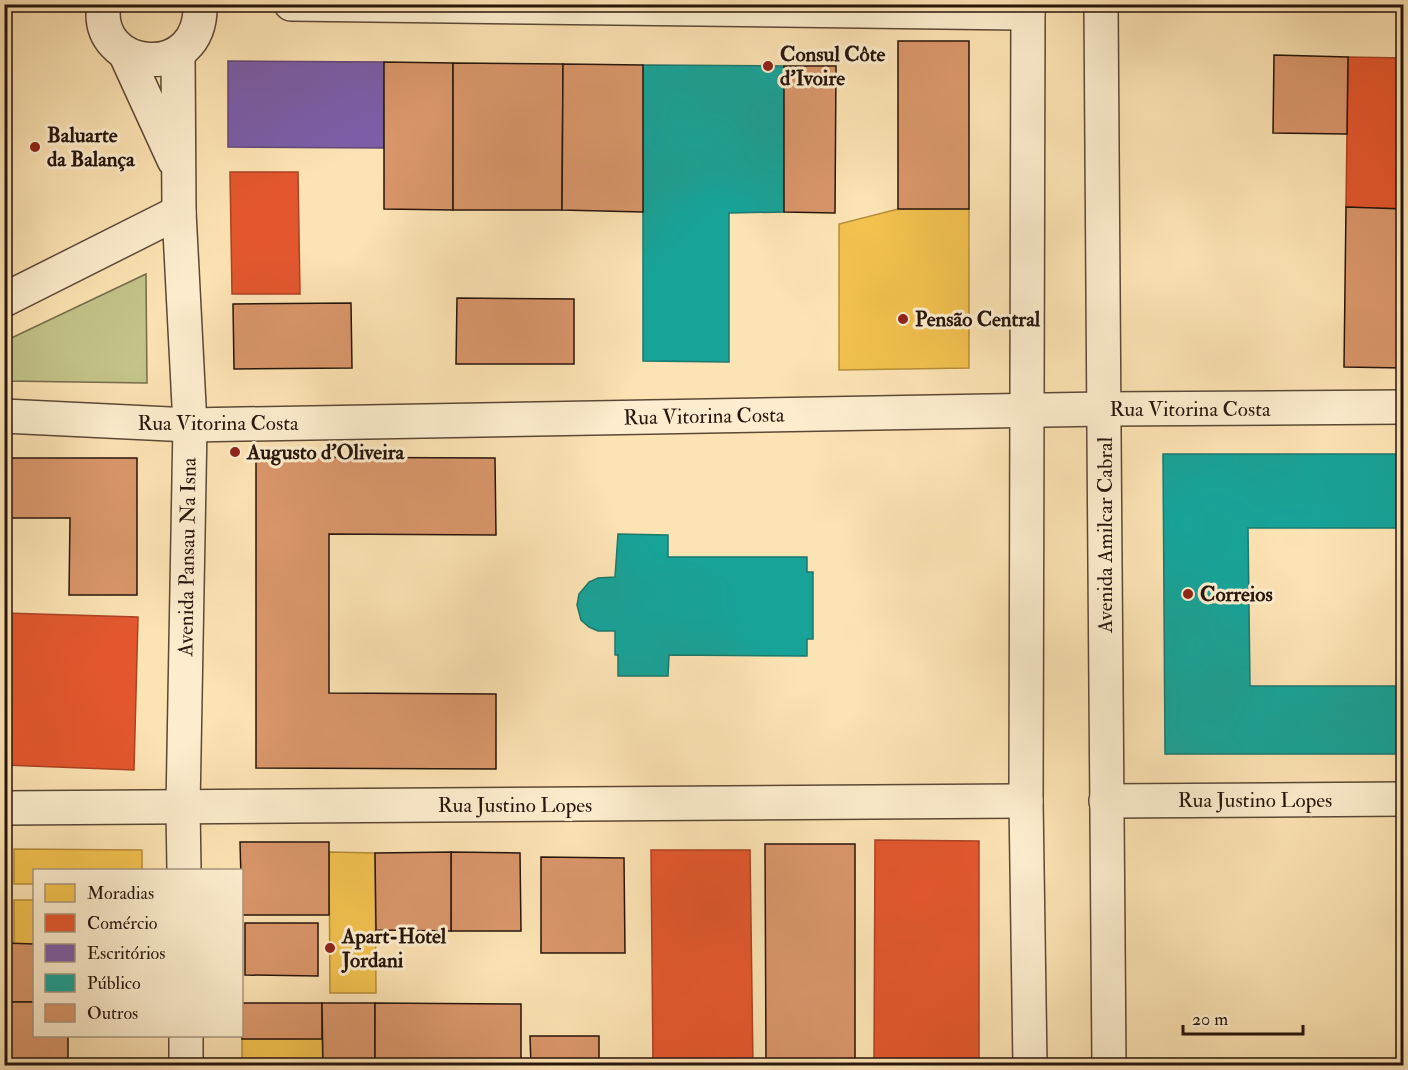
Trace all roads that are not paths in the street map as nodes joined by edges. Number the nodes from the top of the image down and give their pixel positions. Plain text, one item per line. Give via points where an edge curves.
1 (200, 4) edge
2 (291, 4) edge
3 (1101, 4) edge
4 (103, 6) edge
5 (1028, 9) edge
6 (124, 53) junction
7 (178, 54) junction
8 (179, 172) junction
9 (179, 212) junction
10 (4, 300) edge
11 (1404, 407) edge
12 (1105, 409) junction
13 (1026, 411) junction
14 (4, 417) edge
15 (190, 425) junction
16 (1404, 799) edge
17 (1026, 801) junction
18 (1106, 801) junction
19 (183, 807) junction
20 (4, 808) edge
21 (184, 869) edge
22 (186, 1037) edge
23 (186, 1065) edge
24 (1029, 1065) edge
25 (1109, 1065) edge

1 - 7 street via 197,32
2 - 5 street
3 - 12 street, Avenida Amilcar Cabral
4 - 6 street, Avenida Pansau Na Isna via 111,40
5 - 13 street
6 - 7 street via 160,61
6 - 8 street, Avenida Pansau Na Isna
7 - 8 street, Avenida Pansau Na Isna
8 - 9 street, Avenida Pansau Na Isna
9 - 10 street
9 - 15 street, Avenida Pansau Na Isna
11 - 12 street, Rua Vitorina Costa
12 - 13 street, Rua Vitorina Costa
12 - 18 street, Avenida Amilcar Cabral
13 - 15 street, Rua Vitorina Costa
13 - 17 street
14 - 15 street, Rua Vitorina Costa
15 - 19 street, Avenida Pansau Na Isna
16 - 18 street, Rua Justino Lopes
17 - 19 street, Rua Justino Lopes
17 - 24 street
18 - 25 street, Avenida Amilcar Cabral
19 - 20 street, Rua Justino Lopes
19 - 21 street, Avenida Pansau Na Isna
22 - 23 street

